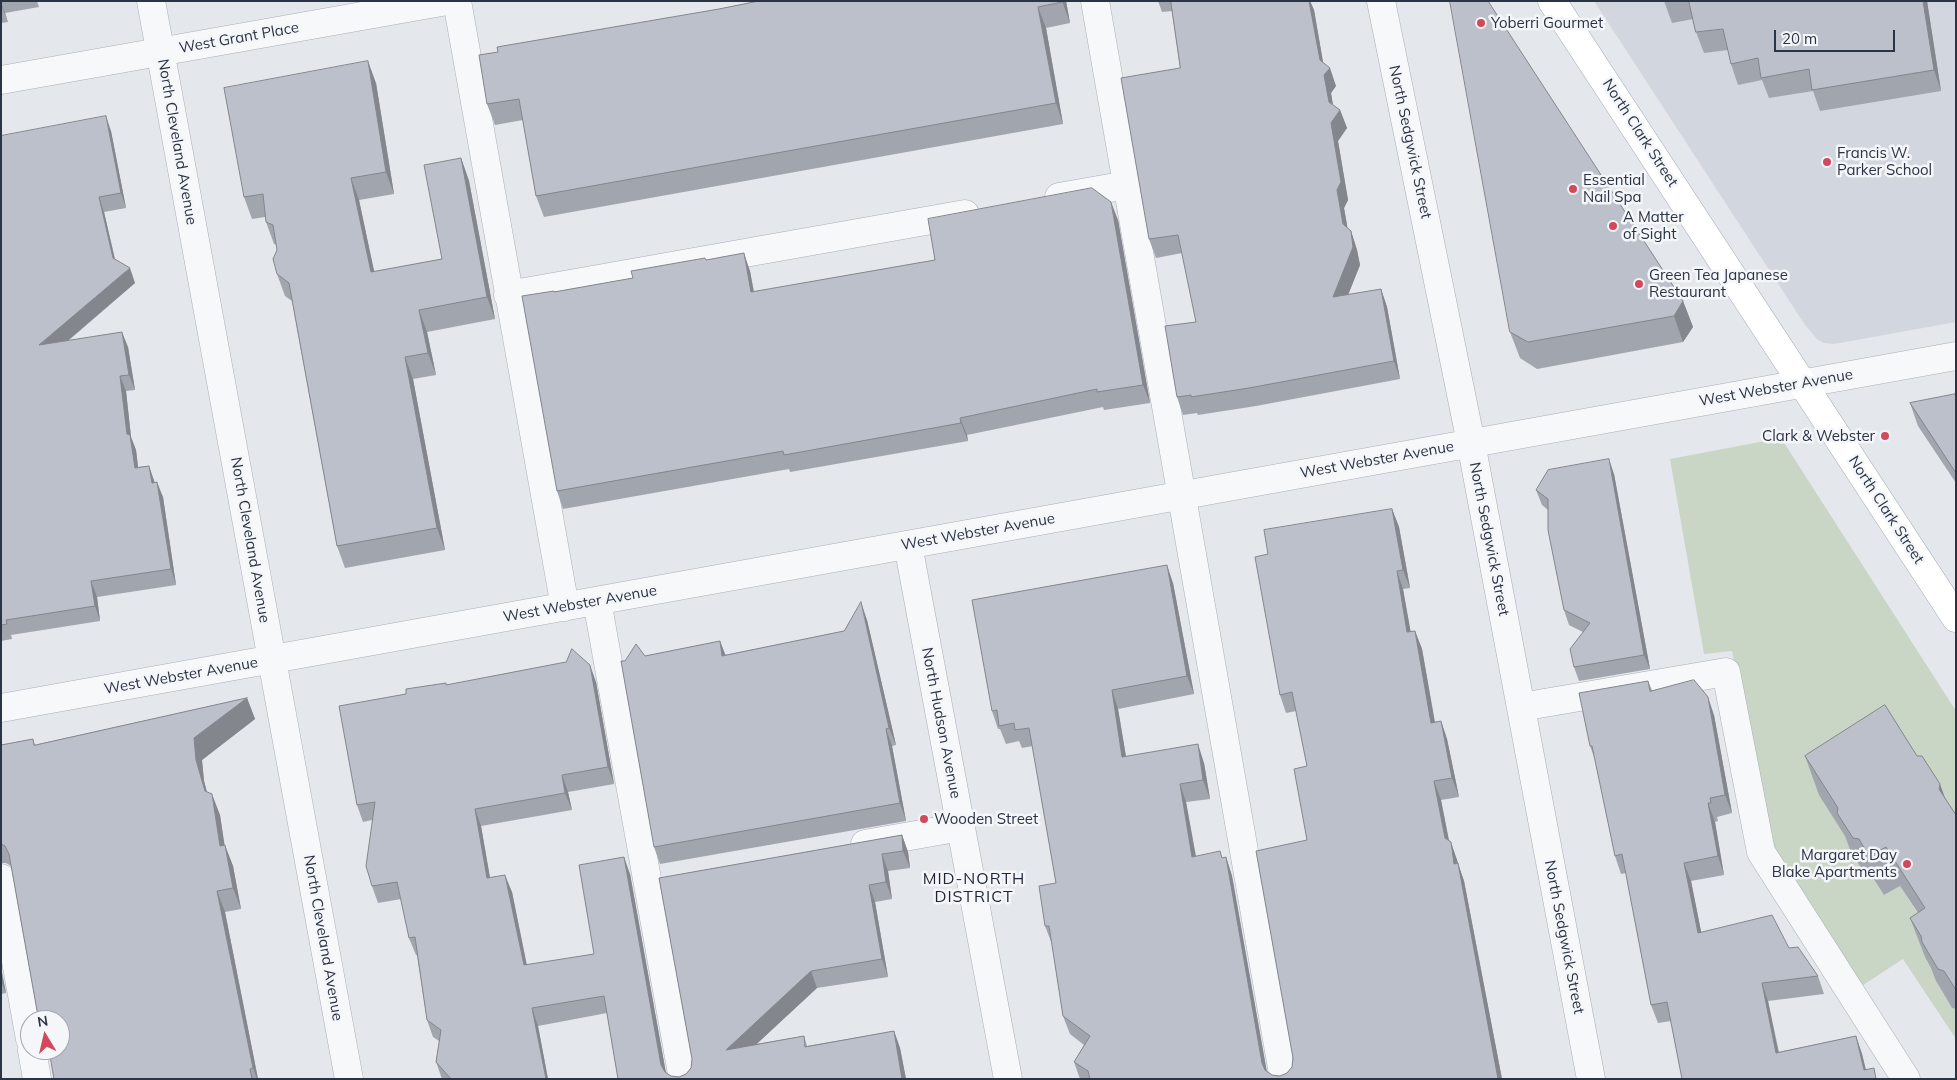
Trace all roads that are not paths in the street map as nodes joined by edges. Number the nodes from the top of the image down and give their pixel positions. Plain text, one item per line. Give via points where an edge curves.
1 (152, 1) edge
2 (447, 1) edge
3 (457, 1) edge
4 (1095, 1) edge
5 (1381, 1) edge
6 (1552, 1) edge
7 (160, 51) junction
8 (1, 80) edge
9 (1127, 185) junction
10 (1039, 201) edge
11 (990, 210) edge
12 (508, 295) junction
13 (1956, 356) edge
14 (1803, 382) junction
15 (1472, 443) junction
16 (1182, 495) junction
17 (908, 545) junction
18 (597, 602) junction
19 (565, 607) junction
20 (1956, 618) edge
21 (272, 660) junction
22 (1521, 707) junction
23 (1, 708) edge
24 (961, 827) junction
25 (839, 849) edge
26 (676, 877) edge
27 (1, 878) edge
28 (647, 882) junction
29 (25, 1010) edge
30 (34, 1060) edge
31 (37, 1079) edge
32 (348, 1079) edge
33 (683, 1079) edge
34 (1008, 1079) edge
35 (1284, 1079) edge
36 (1591, 1079) edge
37 (1906, 1079) edge

1 - 7 street, North Cleveland Avenue
2 - 7 street, West Grant Place
3 - 12 street
4 - 9 street
5 - 15 street, North Sedgwick Street
6 - 14 main road, North Clark Street
7 - 8 street, West Grant Place
7 - 21 street, North Cleveland Avenue
9 - 10 street
9 - 16 street
11 - 12 street
12 - 19 street
13 - 14 street, West Webster Avenue
14 - 15 street, West Webster Avenue
14 - 20 main road, North Clark Street
15 - 16 street, West Webster Avenue
15 - 22 street, North Sedgwick Street
16 - 17 street, West Webster Avenue
16 - 35 street
17 - 18 street, West Webster Avenue
17 - 24 street, North Hudson Avenue
18 - 19 street, West Webster Avenue
18 - 28 street
19 - 21 street, West Webster Avenue
21 - 23 street, West Webster Avenue
21 - 32 street, North Cleveland Avenue
22 - 36 street, North Sedgwick Street
22 - 37 street via 1726,672 1761,852
24 - 25 street
24 - 34 street, North Hudson Avenue
26 - 28 street
27 - 29 street
28 - 33 street
30 - 31 street

